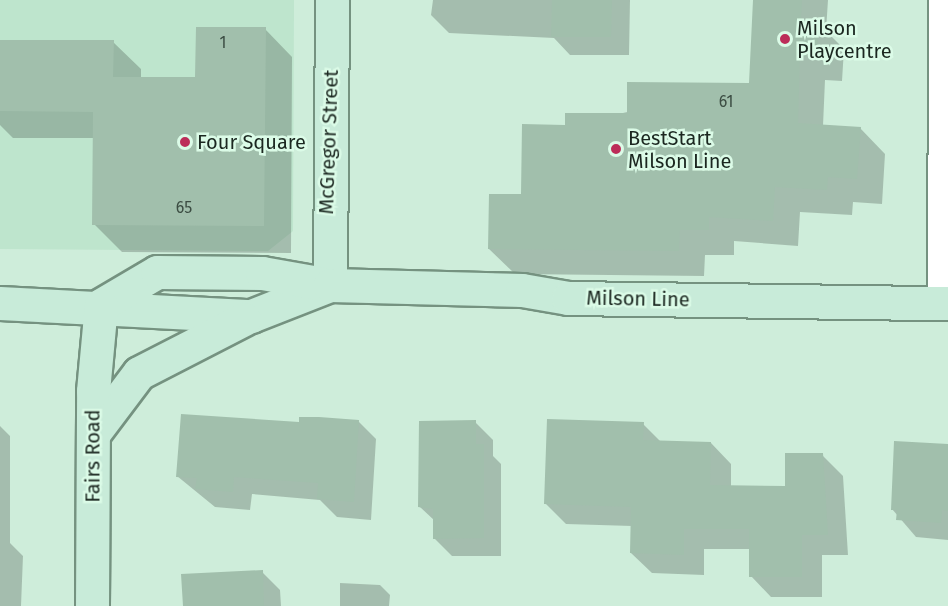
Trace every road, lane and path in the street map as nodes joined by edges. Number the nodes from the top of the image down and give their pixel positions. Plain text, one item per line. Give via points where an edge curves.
1 (332, 0) edge
2 (945, 0) edge
3 (330, 285) junction
4 (0, 303) edge
5 (946, 303) edge
6 (100, 305) junction
7 (251, 316) junction
8 (93, 434) junction
9 (92, 606) edge

1 - 3 main road, McGregor Street
2 - 5 street
3 - 5 main road, Milson Line via 522,290 568,298
3 - 6 main road, Milson Line via 262,273 157,272
3 - 7 main road, Milson Line
4 - 6 main road, Milson Line
6 - 7 main road, Milson Line
6 - 8 main road, Fairs Road
7 - 8 main road via 139,373
8 - 9 main road, Fairs Road

